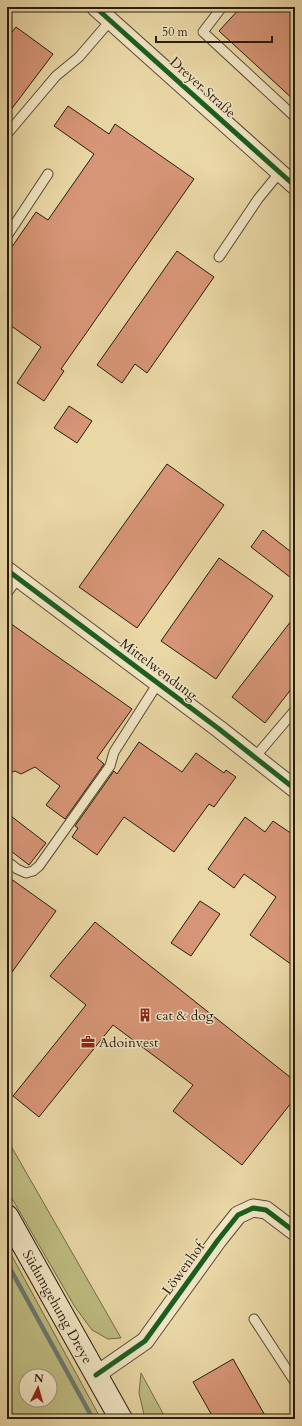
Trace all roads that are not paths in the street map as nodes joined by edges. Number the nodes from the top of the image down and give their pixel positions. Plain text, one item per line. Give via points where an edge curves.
1 (95, 7) edge
2 (222, 7) edge
3 (110, 21) junction
4 (295, 117) edge
5 (7, 134) edge
6 (280, 172) junction
7 (48, 174) dead end
8 (295, 186) edge
9 (7, 236) edge
10 (219, 256) dead end
11 (13, 574) edge
12 (7, 593) edge
13 (158, 683) junction
14 (295, 710) edge
15 (255, 757) junction
16 (295, 789) edge
17 (7, 861) edge
18 (7, 1216) edge
19 (295, 1232) edge
20 (254, 1318) dead end
21 (96, 1375) junction
22 (295, 1382) edge
23 (121, 1419) edge

1 - 3 street, Dreyer Straße
2 - 4 lane via 203,32
3 - 5 lane via 79,57 56,76
3 - 6 street, Dreyer Straße
6 - 8 street, Dreyer Straße
6 - 10 lane
7 - 9 lane
11 - 12 lane
11 - 13 street, Mittelwendung
13 - 15 street, Mittelwendung
13 - 17 lane via 114,752 110,766 38,866 26,873
14 - 15 lane
15 - 16 street, Mittelwendung
18 - 21 main road, Südumgehung Dreye
19 - 21 street, Löwenhof via 266,1210 253,1208 238,1215 145,1341
20 - 22 lane
21 - 23 main road, Südumgehung Dreye

